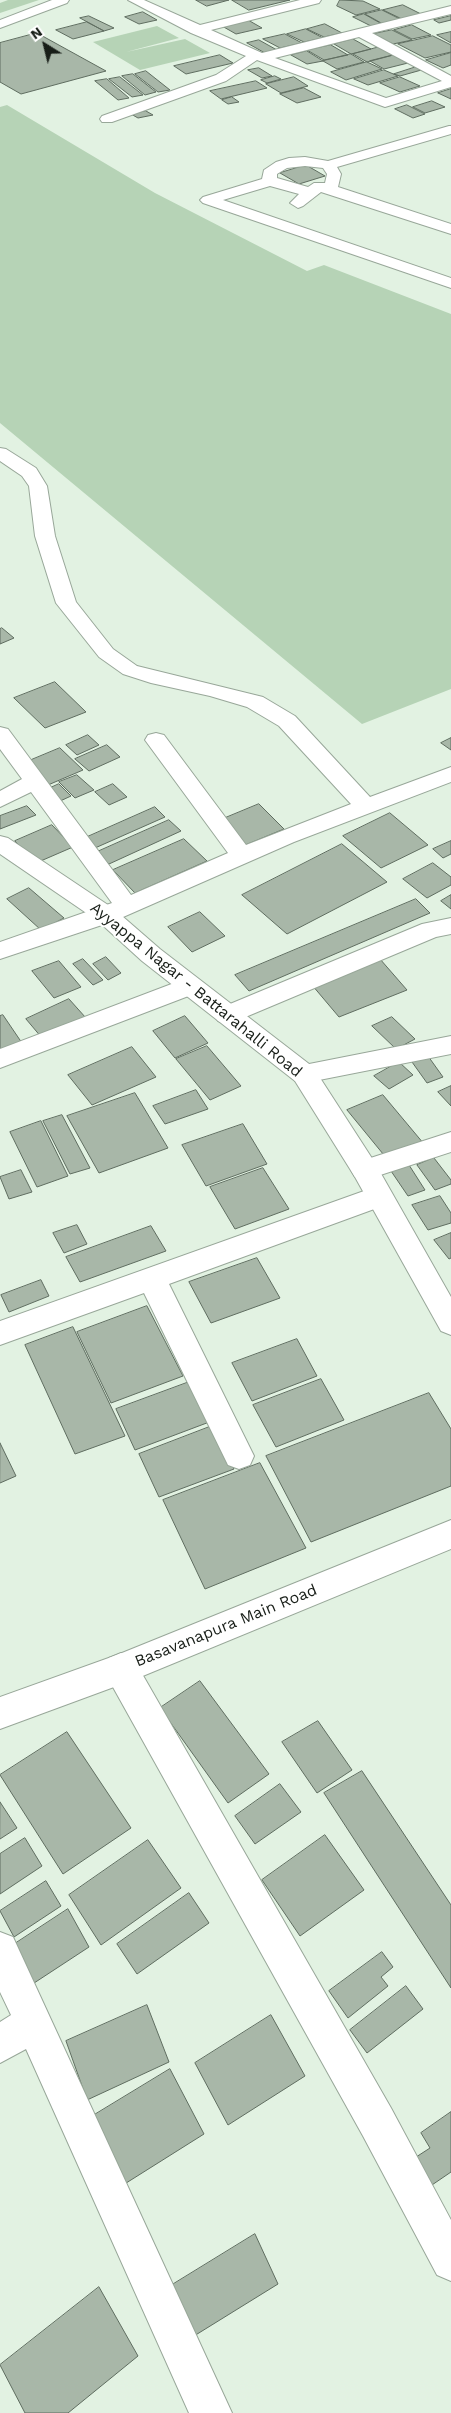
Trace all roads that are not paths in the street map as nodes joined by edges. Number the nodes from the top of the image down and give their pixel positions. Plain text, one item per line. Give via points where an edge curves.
1 (64, 0) edge
2 (315, 0) edge
3 (442, 0) edge
4 (141, 1) edge
5 (451, 6) edge
6 (451, 10) edge
7 (0, 24) edge
8 (196, 30) junction
9 (360, 32) junction
10 (258, 56) junction
11 (451, 82) edge
12 (107, 119) dead end
13 (449, 130) dead end
14 (328, 164) junction
15 (270, 181) junction
16 (328, 189) junction
17 (311, 193) junction
18 (274, 222) junction
19 (451, 229) edge
20 (451, 283) edge
21 (0, 453) edge
22 (0, 734) edge
23 (156, 740) dead end
24 (451, 774) edge
25 (35, 781) junction
26 (0, 800) edge
27 (366, 806) junction
28 (0, 843) edge
29 (242, 856) junction
30 (116, 910) junction
31 (451, 926) edge
32 (0, 951) edge
33 (190, 986) junction
34 (227, 1015) junction
35 (451, 1045) edge
36 (0, 1059) edge
37 (304, 1074) junction
38 (451, 1142) edge
39 (365, 1170) junction
40 (378, 1197) junction
41 (151, 1277) junction
42 (448, 1310) edge
43 (0, 1333) edge
44 (240, 1456) dead end
45 (451, 1534) edge
46 (121, 1669) junction
47 (0, 1713) edge
48 (0, 1950) edge
49 (33, 2023) junction
50 (0, 2044) edge
51 (451, 2261) edge
52 (211, 2413) edge

1 - 7 street
2 - 8 street
3 - 5 street
4 - 8 street
6 - 9 street
8 - 10 street
9 - 10 street
9 - 11 street
10 - 11 street via 385,103
10 - 12 street via 221,78
13 - 14 street
14 - 15 street via 286,164 269,173
14 - 16 street via 334,180
15 - 17 street
15 - 18 street via 208,200
16 - 17 street via 319,186
16 - 19 street
17 - 18 street
18 - 20 street
21 - 27 street via 29,472 38,486 45,536 66,603 106,653 130,670 255,702 287,721
22 - 25 street
23 - 29 street
24 - 27 street
25 - 26 street
25 - 30 street
27 - 29 street
28 - 30 street, Ayyappa Nagar - Battarahalli Road
29 - 30 street
30 - 32 street
30 - 33 street, Ayyappa Nagar - Battarahalli Road via 151,956
31 - 34 street via 431,930
33 - 34 street, Ayyappa Nagar - Battarahalli Road
33 - 36 street
34 - 37 street, Ayyappa Nagar - Battarahalli Road
35 - 37 street
37 - 39 street, Ayyappa Nagar - Battarahalli Road
38 - 39 street
39 - 40 street, Ayyappa Nagar - Battarahalli Road
40 - 41 street
40 - 42 street, Ayyappa Nagar - Battarahalli Road
41 - 43 street
41 - 44 street
45 - 46 street, Basavanapura Main Road
46 - 47 street, Basavanapura Main Road
46 - 51 street via 367,2104
48 - 49 street
49 - 50 street
49 - 52 street

